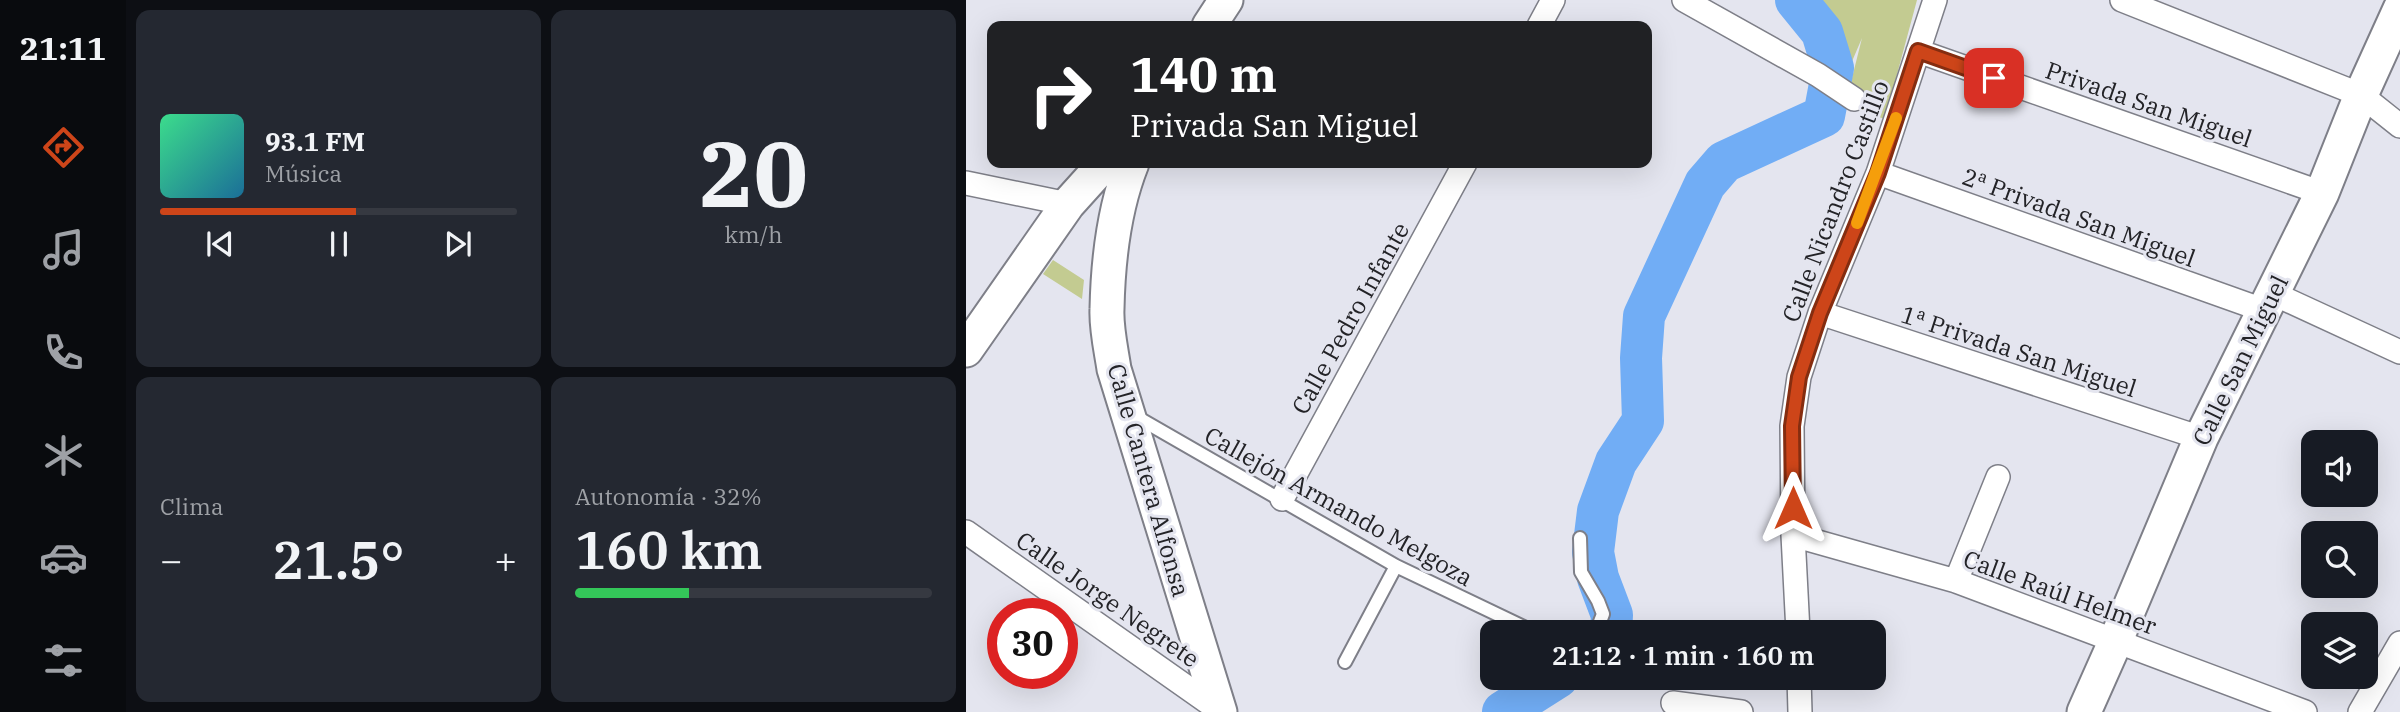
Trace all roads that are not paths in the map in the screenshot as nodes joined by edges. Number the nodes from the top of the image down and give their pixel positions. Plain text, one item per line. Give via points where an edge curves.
1 (1226, 0) edge
2 (1553, 0) edge
3 (1684, 0) edge
4 (1935, 0) edge
5 (2122, 0) edge
6 (2400, 9) edge
7 (1212, 21) edge
8 (1542, 21) edge
9 (1918, 51) junction
10 (2361, 95) junction
11 (1854, 99) dead end
12 (2400, 126) edge
13 (1100, 168) edge
14 (1130, 168) edge
15 (1462, 168) edge
16 (1878, 173) junction
17 (966, 183) edge
18 (2322, 192) junction
19 (1068, 204) junction
20 (2267, 302) junction
21 (1820, 313) junction
22 (966, 350) edge
23 (2400, 352) edge
24 (1126, 411) junction
25 (2201, 438) junction
26 (1998, 477) dead end
27 (1282, 499) junction
28 (966, 531) edge
29 (1793, 535) junction
30 (1580, 538) dead end
31 (1396, 566) junction
32 (1956, 581) junction
33 (1509, 620) edge
34 (1601, 620) edge
35 (1797, 620) edge
36 (2116, 640) junction
37 (2400, 643) edge
38 (1345, 662) dead end
39 (1799, 690) edge
40 (1673, 703) dead end
41 (1219, 711) edge
42 (1741, 712) edge
43 (1800, 712) edge
44 (2084, 712) edge
45 (2305, 712) edge
46 (2360, 712) edge

1 - 7 street
2 - 8 street
3 - 11 street
4 - 9 street, Calle Nicandro Castillo
5 - 10 street
6 - 10 street, Calle San Miguel
9 - 16 street, Calle Nicandro Castillo
9 - 18 street, Privada San Miguel
10 - 12 street
10 - 18 street, Calle San Miguel
13 - 19 street
14 - 24 street, Calle Cantera Alfonsa via 1113,237 1107,311 1114,369
15 - 27 street, Calle Pedro Infante
16 - 20 street, 2ª Privada San Miguel
16 - 21 street, Calle Nicandro Castillo
17 - 19 street
18 - 20 street, Calle San Miguel
19 - 22 street
20 - 23 street, 2ª Privada San Miguel
20 - 25 street, Calle San Miguel
21 - 25 street, 1ª Privada San Miguel
21 - 29 street, Calle Nicandro Castillo via 1799,377 1792,426
24 - 27 lane, Callejón Armando Melgoza
24 - 41 street, Calle Cantera Alfonsa
25 - 36 street, Calle San Miguel
26 - 32 street
27 - 31 lane, Callejón Armando Melgoza
28 - 41 street, Calle Jorge Negrete
29 - 32 street, Calle Raúl Helmer
29 - 35 street, Calle Nicandro Castillo
30 - 34 lane via 1581,572 1598,601
31 - 33 lane, Callejón Armando Melgoza
31 - 38 lane
32 - 36 street, Calle Raúl Helmer
36 - 44 street, Calle San Miguel
36 - 45 street, Calle Raúl Helmer
37 - 46 street
39 - 43 street
40 - 42 street

